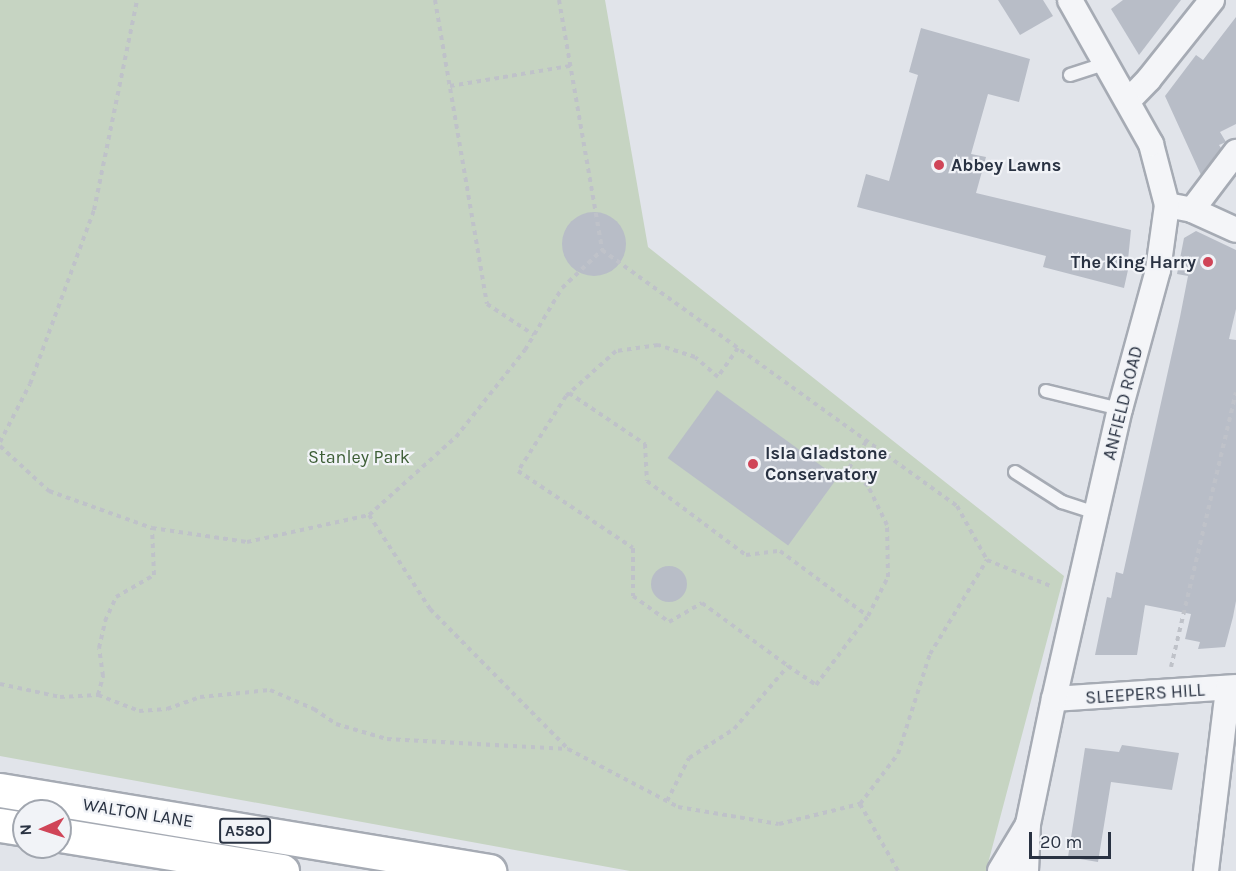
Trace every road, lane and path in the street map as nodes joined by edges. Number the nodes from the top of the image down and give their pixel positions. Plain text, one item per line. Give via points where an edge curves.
1 (137, 0) edge
2 (435, 0) edge
3 (559, 0) edge
4 (1070, 0) edge
5 (1212, 0) edge
6 (1107, 63) junction
7 (570, 66) junction
8 (1071, 75) dead end
9 (450, 86) junction
10 (1128, 101) junction
11 (1236, 152) edge
12 (1167, 205) junction
13 (1192, 210) junction
14 (1236, 230) edge
15 (602, 250) junction
16 (534, 334) junction
17 (738, 348) junction
18 (1046, 391) dead end
19 (569, 393) junction
20 (1236, 393) edge
21 (1120, 408) junction
22 (867, 440) junction
23 (0, 444) edge
24 (1015, 472) dead end
25 (1096, 513) junction
26 (369, 515) junction
27 (152, 528) junction
28 (987, 560) junction
29 (1077, 597) junction
30 (868, 616) junction
31 (788, 666) junction
32 (0, 684) edge
33 (1232, 687) edge
34 (1165, 693) junction
35 (98, 695) junction
36 (1054, 699) junction
37 (568, 749) junction
38 (0, 790) edge
39 (667, 801) junction
40 (860, 804) junction
41 (1028, 824) junction
42 (72, 837) edge
43 (282, 871) edge
44 (489, 871) edge
45 (898, 871) edge
46 (1000, 871) edge
47 (1026, 871) edge
48 (1206, 871) edge

1 - 23 path via 94,210 30,384
2 - 9 path
3 - 7 path
4 - 6 street, ANFIELD ROAD
5 - 10 street
6 - 8 lane
6 - 10 street, ANFIELD ROAD
7 - 9 path
7 - 15 path
9 - 16 path via 487,304
10 - 12 street, ANFIELD ROAD via 1151,144
11 - 13 street
12 - 13 street
12 - 21 street, ANFIELD ROAD via 1158,270
13 - 14 street
15 - 16 path via 562,288
15 - 17 path
16 - 26 path via 456,437
17 - 19 path via 718,377 695,357 658,345 616,351
17 - 22 path
18 - 21 lane
19 - 30 path via 645,444 647,481 746,555 780,551
19 - 31 path via 518,471 633,548 633,596 642,603 669,622 702,603
20 - 34 path
21 - 25 street, ANFIELD ROAD
22 - 28 path via 957,506
22 - 30 path via 849,468 868,486 887,525 888,566 888,577
23 - 27 path via 49,491
24 - 25 lane via 1062,502
25 - 29 street, ANFIELD ROAD
26 - 27 path via 247,542
26 - 37 path via 430,609
27 - 35 path via 154,575 116,597 99,648 103,676
28 - 29 path
28 - 40 path via 930,654 898,754
29 - 36 street, ANFIELD ROAD
30 - 31 path via 816,685
31 - 39 path via 734,729 689,758
32 - 35 path via 60,697
33 - 34 street, SLEEPERS HILL
33 - 48 street
34 - 36 street, SLEEPERS HILL
35 - 37 path via 139,711 167,709 200,697 270,690 314,709 336,724 378,737
36 - 41 street, ANFIELD ROAD
37 - 39 path
38 - 44 highway, WALTON LANE / A580
39 - 40 path via 678,807 779,824
40 - 45 path
41 - 46 street, ANFIELD ROAD
41 - 47 street, ANFIELD ROAD
42 - 43 highway, WALTON LANE / A580

